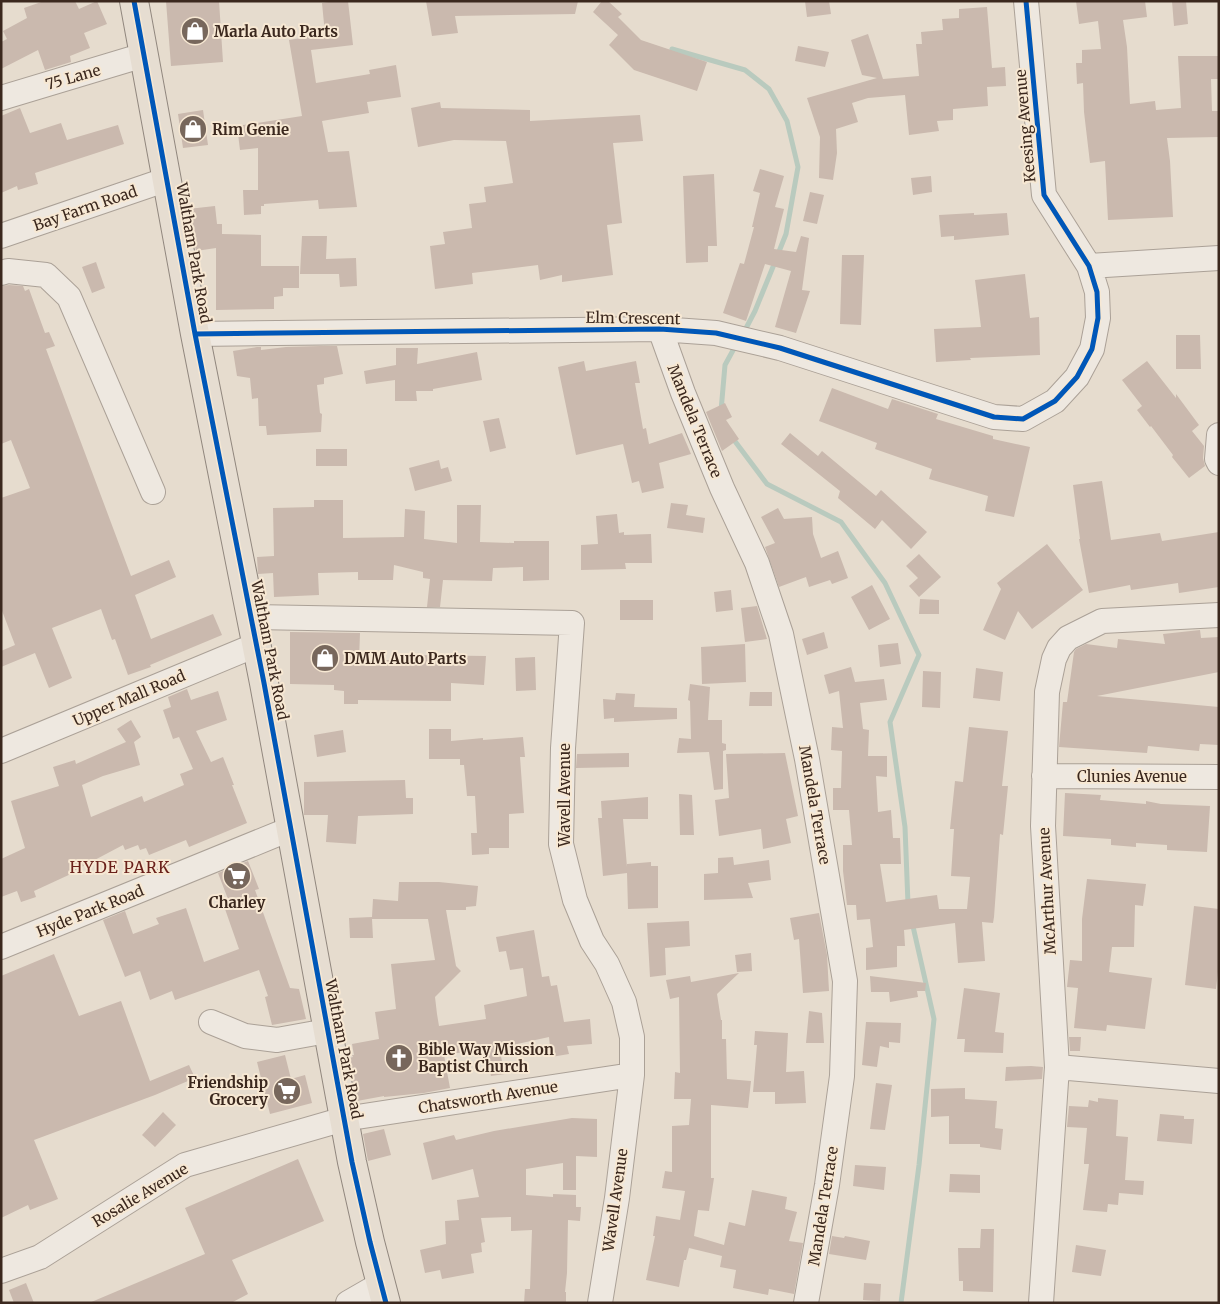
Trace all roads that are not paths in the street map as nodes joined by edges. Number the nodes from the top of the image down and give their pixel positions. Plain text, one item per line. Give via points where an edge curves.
1 (134, 1) edge
2 (1026, 1) edge
3 (144, 55) junction
4 (1, 98) edge
5 (168, 179) junction
6 (1, 236) edge
7 (1219, 258) edge
8 (1090, 266) junction
9 (1, 273) edge
10 (660, 329) junction
11 (195, 334) junction
12 (1219, 436) edge
13 (1219, 463) edge
14 (154, 492) dead end
15 (1219, 615) edge
16 (251, 617) junction
17 (256, 645) junction
18 (1, 751) edge
19 (1044, 776) junction
20 (1219, 777) edge
21 (290, 830) junction
22 (1, 947) edge
23 (211, 1022) dead end
24 (327, 1031) junction
25 (1057, 1068) junction
26 (632, 1075) junction
27 (1219, 1081) edge
28 (344, 1119) junction
29 (1, 1271) edge
30 (384, 1294) edge
31 (348, 1303) edge
32 (600, 1303) edge
33 (806, 1303) edge
34 (1041, 1303) edge

1 - 3 main road, Waltham Park Road
2 - 8 street, Keesing Avenue via 1044,195
3 - 4 street, 75 Lane
3 - 5 main road, Waltham Park Road
5 - 6 street, Bay Farm Road
5 - 11 main road, Waltham Park Road
7 - 8 street
8 - 10 street, Elm Crescent via 1097,292 1098,318 1092,349 1078,377 1055,401 1024,419 994,417 780,348 716,333
9 - 14 street via 46,275 69,297
10 - 11 street, Elm Crescent
10 - 33 street, Mandela Terrace via 722,488 758,563 781,634 808,758 845,981 842,1076
11 - 16 main road, Waltham Park Road
12 - 13 street
15 - 19 street, McArthur Avenue via 1102,622 1068,638 1054,660 1047,692
16 - 17 main road, Waltham Park Road
16 - 26 street, Wavell Avenue via 572,623 563,748 561,844 575,900 624,1002 632,1037
17 - 18 street, Upper Mall Road
17 - 21 main road, Waltham Park Road
19 - 20 street, Clunies Avenue
19 - 25 street, McArthur Avenue via 1043,826
21 - 22 street, Hyde Park Road
21 - 24 main road, Waltham Park Road
23 - 24 street via 245,1036 277,1040
24 - 28 main road, Waltham Park Road
25 - 27 street
25 - 34 street, McArthur Avenue
26 - 28 street, Chatsworth Avenue
26 - 32 street, Wavell Avenue
28 - 29 street, Rosalie Avenue via 185,1165 40,1257
28 - 30 main road, Waltham Park Road
30 - 31 street

